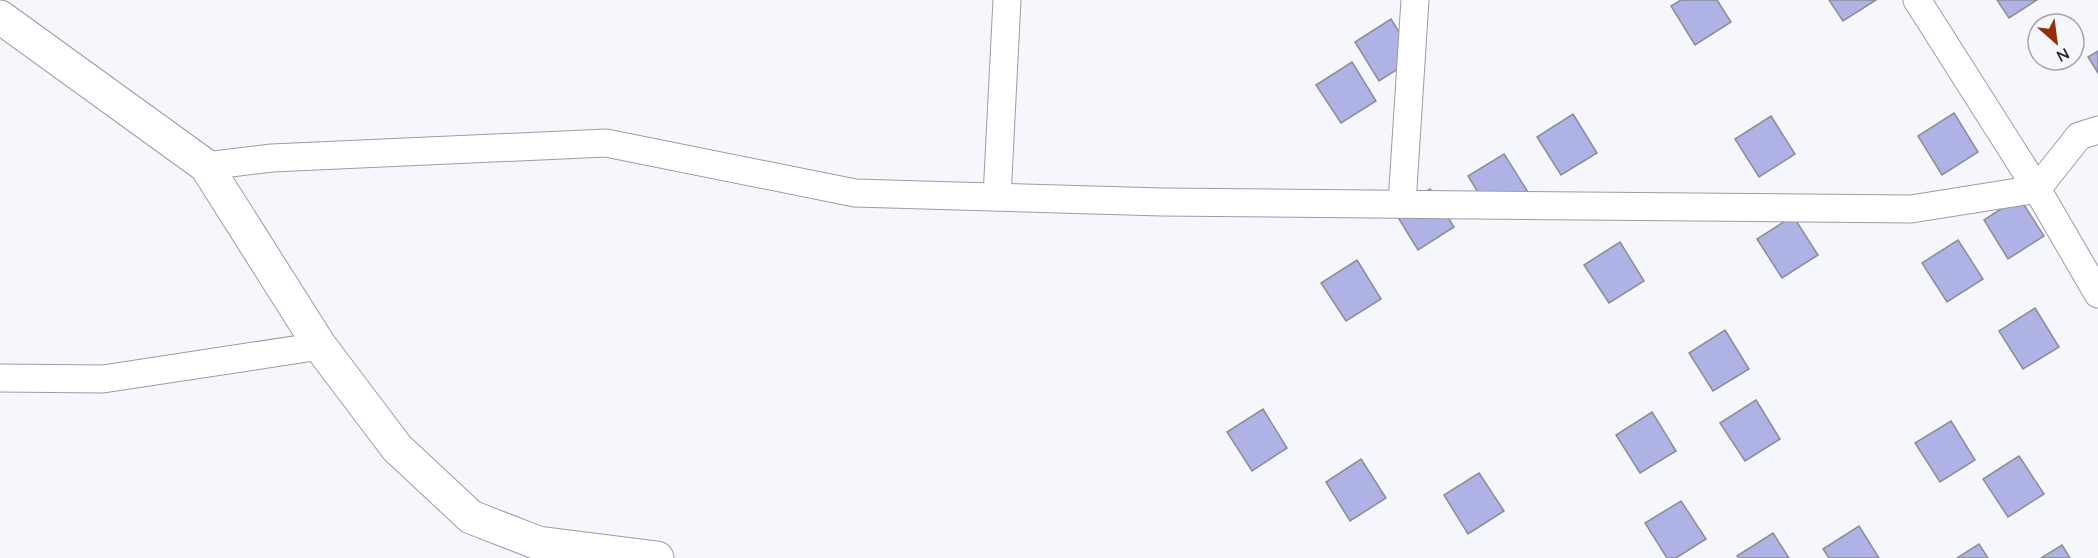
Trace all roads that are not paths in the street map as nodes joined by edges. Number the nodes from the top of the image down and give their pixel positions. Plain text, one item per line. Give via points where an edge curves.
1 (1007, 0) edge
2 (1415, 0) edge
3 (1917, 0) edge
4 (0, 17) edge
5 (2098, 130) edge
6 (207, 166) junction
7 (2037, 189) junction
8 (997, 198) junction
9 (1401, 204) junction
10 (2098, 294) edge
11 (320, 346) junction
12 (0, 378) edge
13 (643, 557) edge

1 - 8 street
2 - 9 street
3 - 7 street
4 - 6 street
5 - 7 street via 2079,136
6 - 8 street via 272,158 606,143 855,193
6 - 11 street
7 - 9 street via 1911,209
7 - 10 street
8 - 9 street
11 - 12 street via 103,379
11 - 13 street via 397,448 471,517 537,543

